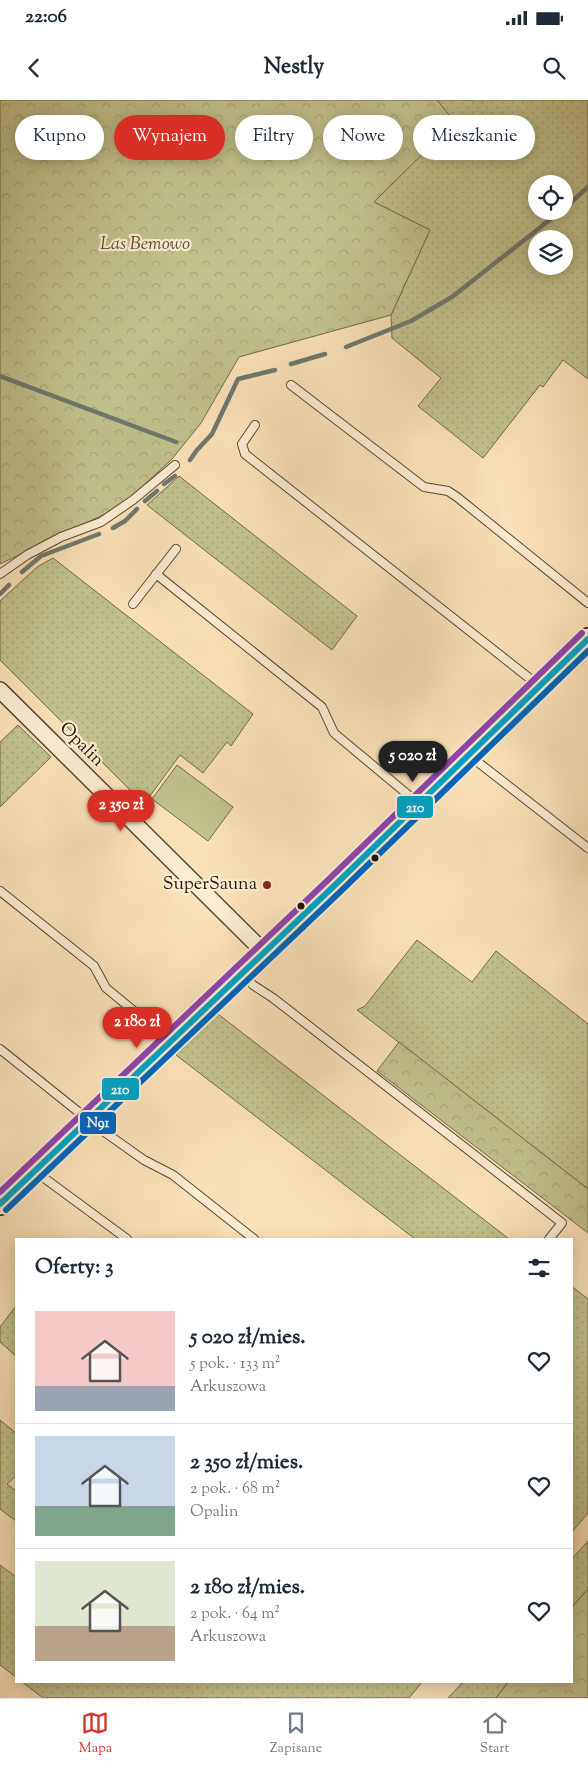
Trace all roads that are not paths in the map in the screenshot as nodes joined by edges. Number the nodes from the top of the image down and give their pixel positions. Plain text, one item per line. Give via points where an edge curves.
1 (291, 385) dead end
2 (255, 425) dead end
3 (175, 465) dead end
4 (176, 549) dead end
5 (0, 574) edge
6 (156, 574) junction
7 (588, 603) edge
8 (133, 604) dead end
9 (588, 639) edge
10 (540, 686) junction
11 (0, 690) edge
12 (469, 754) junction
13 (418, 803) junction
14 (588, 848) edge
15 (0, 891) edge
16 (264, 952) junction
17 (242, 973) junction
18 (168, 1044) junction
19 (0, 1049) edge
20 (89, 1119) junction
21 (35, 1171) junction
22 (0, 1204) edge
23 (127, 1238) edge
24 (253, 1238) edge
25 (550, 1238) edge

1 - 7 lane via 424,488 448,491 457,497
2 - 10 lane via 242,444 245,454
3 - 5 lane via 102,522 35,550
4 - 6 lane
6 - 8 lane
6 - 13 lane via 322,707 334,733
9 - 10 main road
10 - 12 main road
11 - 16 street, Opalin
12 - 13 main road
12 - 14 lane
13 - 16 main road
15 - 18 lane via 94,966 106,988 157,1030
16 - 17 main road
17 - 18 main road
17 - 25 lane via 253,985 562,1222
18 - 20 main road
19 - 20 lane
20 - 21 main road
20 - 24 lane via 144,1160 173,1175
21 - 22 main road
21 - 23 lane

